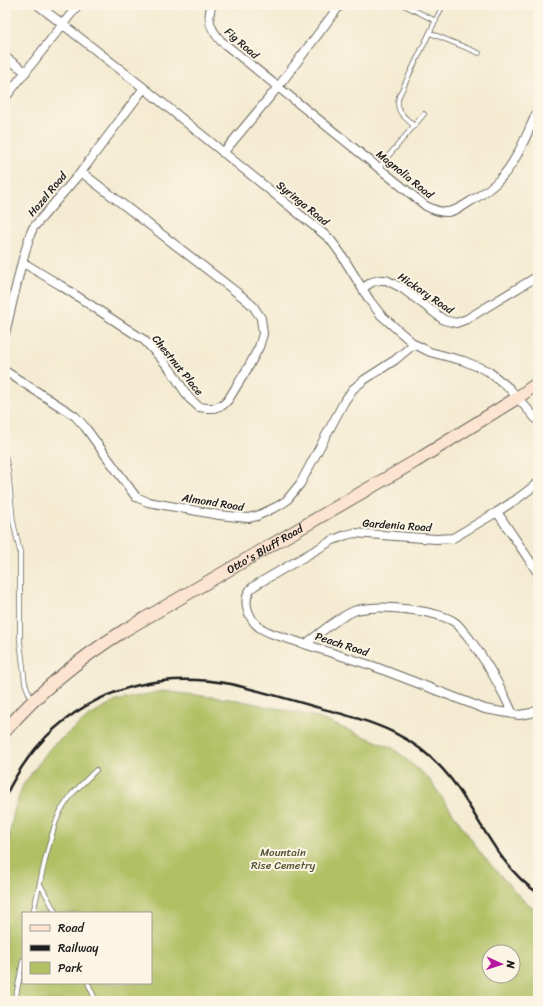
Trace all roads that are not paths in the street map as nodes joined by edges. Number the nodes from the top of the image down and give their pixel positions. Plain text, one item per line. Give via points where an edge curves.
1 (38, 5) edge
2 (78, 5) edge
3 (212, 5) edge
4 (340, 5) edge
5 (404, 5) edge
6 (443, 5) edge
7 (436, 21) junction
8 (62, 25) junction
9 (430, 33) junction
10 (479, 54) dead end
11 (5, 56) edge
12 (26, 72) junction
13 (278, 87) junction
14 (144, 88) junction
15 (5, 98) edge
16 (538, 110) edge
17 (424, 114) dead end
18 (414, 126) junction
19 (223, 153) junction
20 (379, 167) junction
21 (81, 172) junction
22 (22, 262) junction
23 (538, 276) edge
24 (363, 288) junction
25 (5, 333) edge
26 (414, 344) junction
27 (5, 371) edge
28 (538, 383) edge
29 (517, 398) junction
30 (538, 422) edge
31 (5, 456) edge
32 (538, 483) edge
33 (497, 512) junction
34 (538, 573) edge
35 (306, 644) junction
36 (32, 701) junction
37 (538, 710) edge
38 (513, 714) junction
39 (5, 731) edge
40 (96, 770) dead end
41 (40, 884) junction
42 (33, 912) edge
43 (55, 912) edge
44 (22, 965) edge
45 (88, 984) edge
46 (15, 1001) edge
47 (96, 1001) edge

1 - 8 street, Syringa Road
2 - 8 street
3 - 13 street, Fig Road via 209,19 214,33
4 - 13 street
5 - 7 lane
6 - 7 lane
7 - 9 lane
8 - 12 street
8 - 14 street, Syringa Road
9 - 10 lane
9 - 18 lane via 397,102 399,112
11 - 12 street
12 - 15 street
13 - 19 street
13 - 20 street, Magnolia Road
14 - 19 street, Syringa Road
14 - 21 street, Hazel Road
16 - 20 street, Magnolia Road via 516,155 499,181 452,211 440,212 426,206
17 - 18 lane
18 - 20 lane
19 - 24 street, Syringa Road via 330,239
21 - 22 street, Hazel Road via 33,228
21 - 22 street, Chestnut Place via 244,298 258,313 263,326 259,347 234,391 223,405 214,408 194,404 166,364 144,340
22 - 25 street, Hazel Road
23 - 24 street, Hickory Road via 456,323 444,320 393,283 380,280
24 - 26 street, Syringa Road via 381,315
26 - 27 street, Almond Road via 353,389 300,484 286,501 248,518 141,500 75,416
26 - 29 street, Syringa Road via 430,352 488,371
28 - 29 main road, Otto's Bluff Road
29 - 30 street, Syringa Road
29 - 36 main road, Otto's Bluff Road via 416,461 106,642
31 - 36 lane via 13,521 20,552 20,641 25,683
32 - 33 street, Gardenia Road
33 - 34 street
33 - 35 street, Gardenia Road via 453,538 366,533 346,535 252,587 247,602 249,615 253,621 273,634
35 - 38 street, Peach Road via 393,673 473,705
35 - 38 street, Peach Road via 333,623 364,608 415,610 438,614 457,623 477,649
36 - 39 main road, Otto's Bluff Road
37 - 38 street, Peach Road
40 - 41 lane via 72,794 61,810
41 - 42 lane
41 - 43 lane
44 - 46 lane
45 - 47 lane

